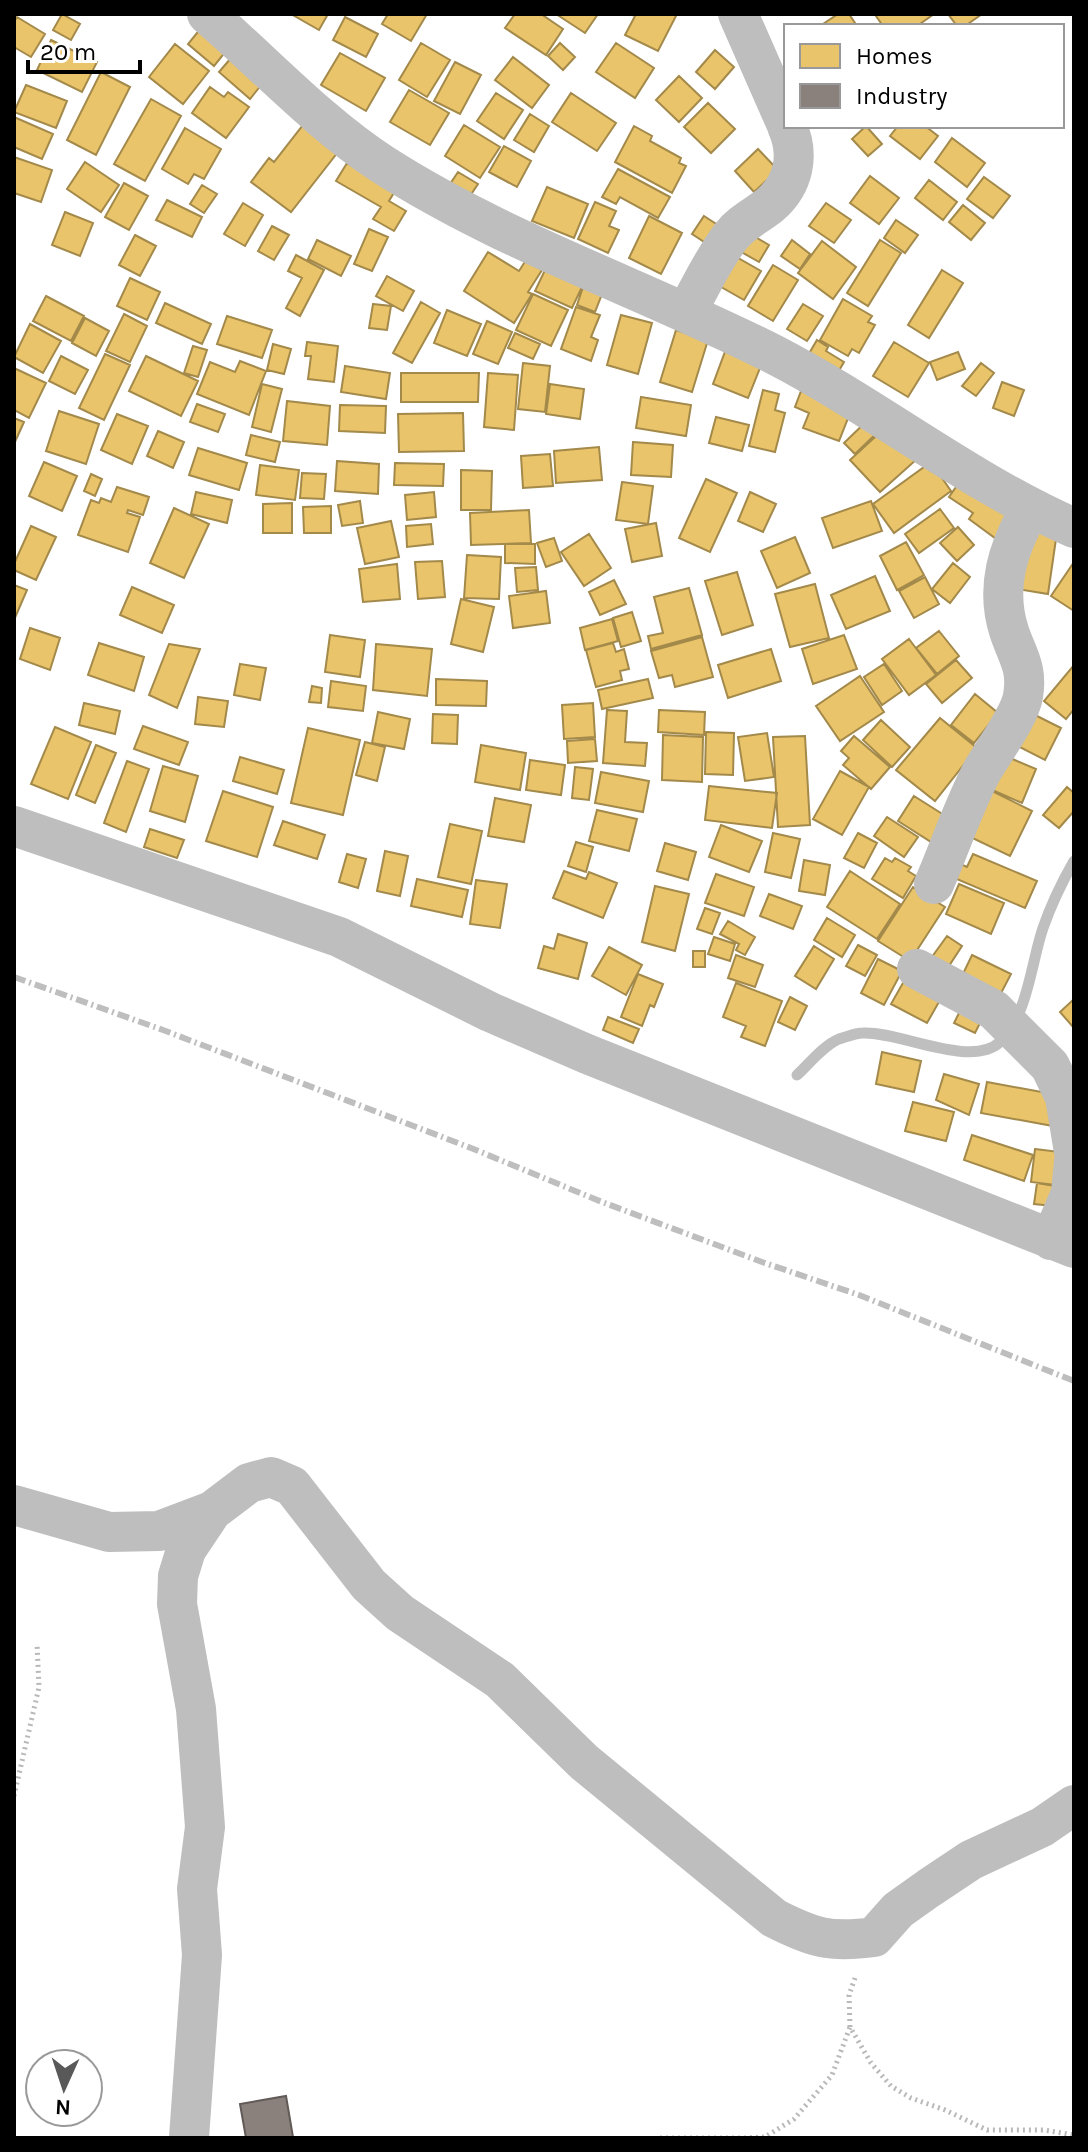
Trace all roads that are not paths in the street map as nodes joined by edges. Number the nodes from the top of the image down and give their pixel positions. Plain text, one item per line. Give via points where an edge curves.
1 (207, 14) edge
2 (738, 14) edge
3 (784, 117) edge
4 (788, 128) edge
5 (686, 313) junction
6 (1030, 509) junction
7 (1074, 528) edge
8 (14, 826) edge
9 (934, 884) dead end
10 (917, 969) dead end
11 (1074, 1152) edge
12 (1074, 1161) edge
13 (1063, 1244) edge
14 (14, 1505) edge
15 (212, 1511) junction
16 (1074, 1805) edge
17 (189, 2138) edge

1 - 5 street via 322,119 405,178 513,237
2 - 3 street
4 - 5 street via 796,160 787,188 729,238
5 - 6 street via 777,356
6 - 7 street
6 - 9 street via 1013,538 1004,572 1003,604 1024,670 1022,701 981,774
8 - 13 street via 339,937 587,1054
10 - 11 street via 994,1010 1050,1066 1065,1097
12 - 13 street
14 - 15 street via 109,1532 159,1531
15 - 16 street via 249,1483 271,1477 292,1486 369,1585 400,1613 500,1680 584,1762 774,1918 808,1936 843,1941 874,1937 898,1910 971,1860 1042,1827
15 - 17 street via 186,1550 178,1576 205,1827 197,1889 202,1955

